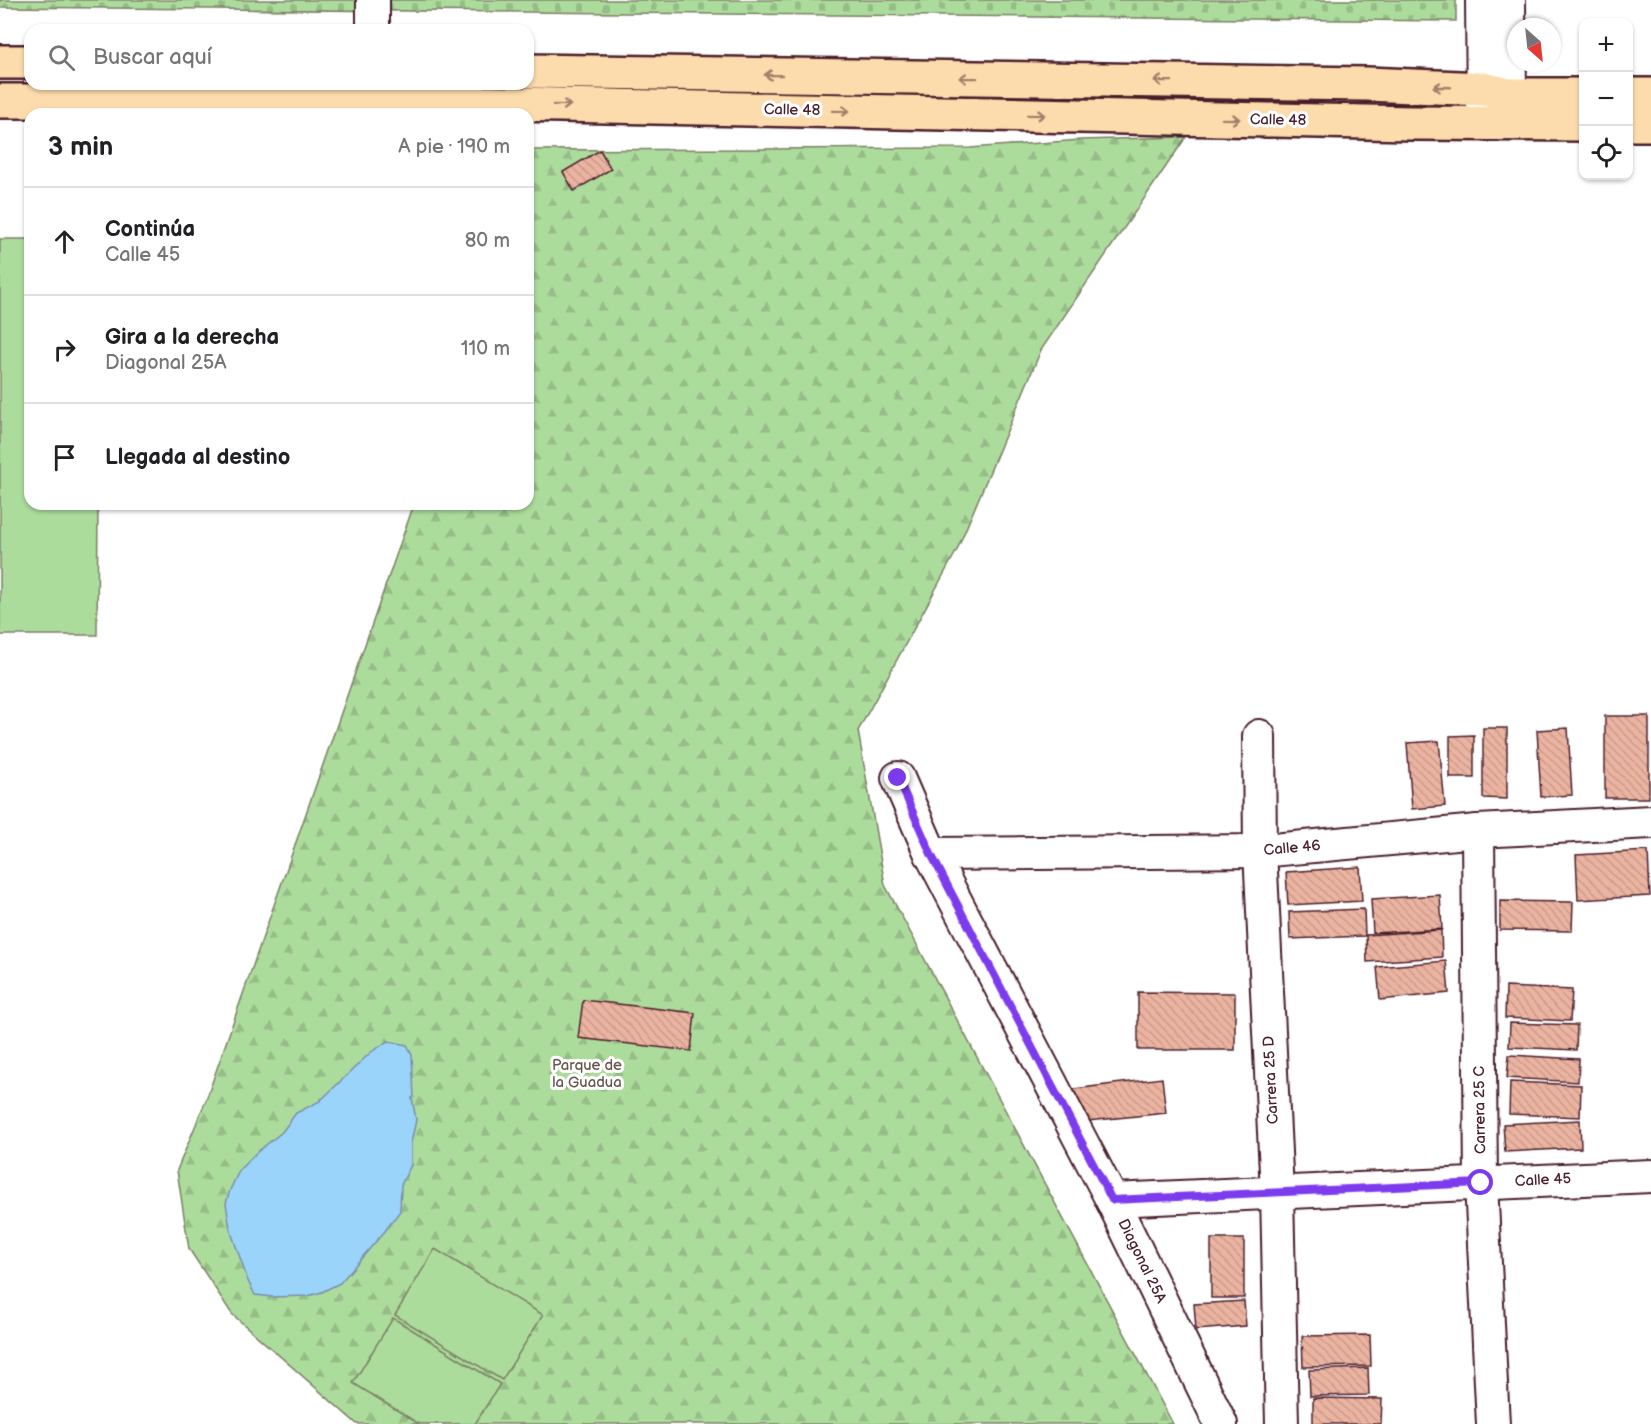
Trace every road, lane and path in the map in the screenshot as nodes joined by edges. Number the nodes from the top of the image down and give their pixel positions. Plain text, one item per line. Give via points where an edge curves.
1 (374, 0) edge
2 (1482, 0) edge
3 (1509, 0) edge
4 (373, 24) edge
5 (0, 62) edge
6 (24, 62) edge
7 (534, 71) edge
8 (1579, 94) edge
9 (1633, 94) edge
10 (1651, 94) edge
11 (369, 100) edge
12 (1503, 102) junction
13 (17, 105) edge
14 (1579, 123) edge
15 (1633, 124) edge
16 (1651, 124) edge
17 (1259, 736) dead end
18 (898, 778) dead end
19 (1651, 822) edge
20 (1478, 831) junction
21 (1260, 851) junction
22 (931, 854) junction
23 (1651, 1176) edge
24 (1481, 1183) junction
25 (1277, 1192) junction
26 (1112, 1200) junction
27 (1221, 1424) edge
28 (1282, 1424) edge
29 (1493, 1424) edge

1 - 4 street
2 - 12 street
3 - 12 street
5 - 6 main road
12 -> 7 main road, Calle 48 via 1343,83
8 - 12 main road, Calle 48
9 - 10 main road
11 -> 12 main road, Calle 48 via 1400,123 1483,123
11 - 13 main road, Calle 48
12 - 14 main road, Calle 48
15 - 16 main road
17 - 21 street, Carrera 25 D
18 - 22 street, Diagonal 25A
19 - 20 street, Calle 46
20 - 21 street, Calle 46
20 - 24 street, Carrera 25 C
21 - 22 street, Calle 46
21 - 25 street, Carrera 25 D
22 - 26 street, Diagonal 25A
23 - 24 street, Calle 45
24 - 25 street, Calle 45
24 - 29 street, Carrera 25 C
25 - 26 street, Calle 45
25 - 28 street, Carrera 25 D
26 - 27 street, Diagonal 25A

